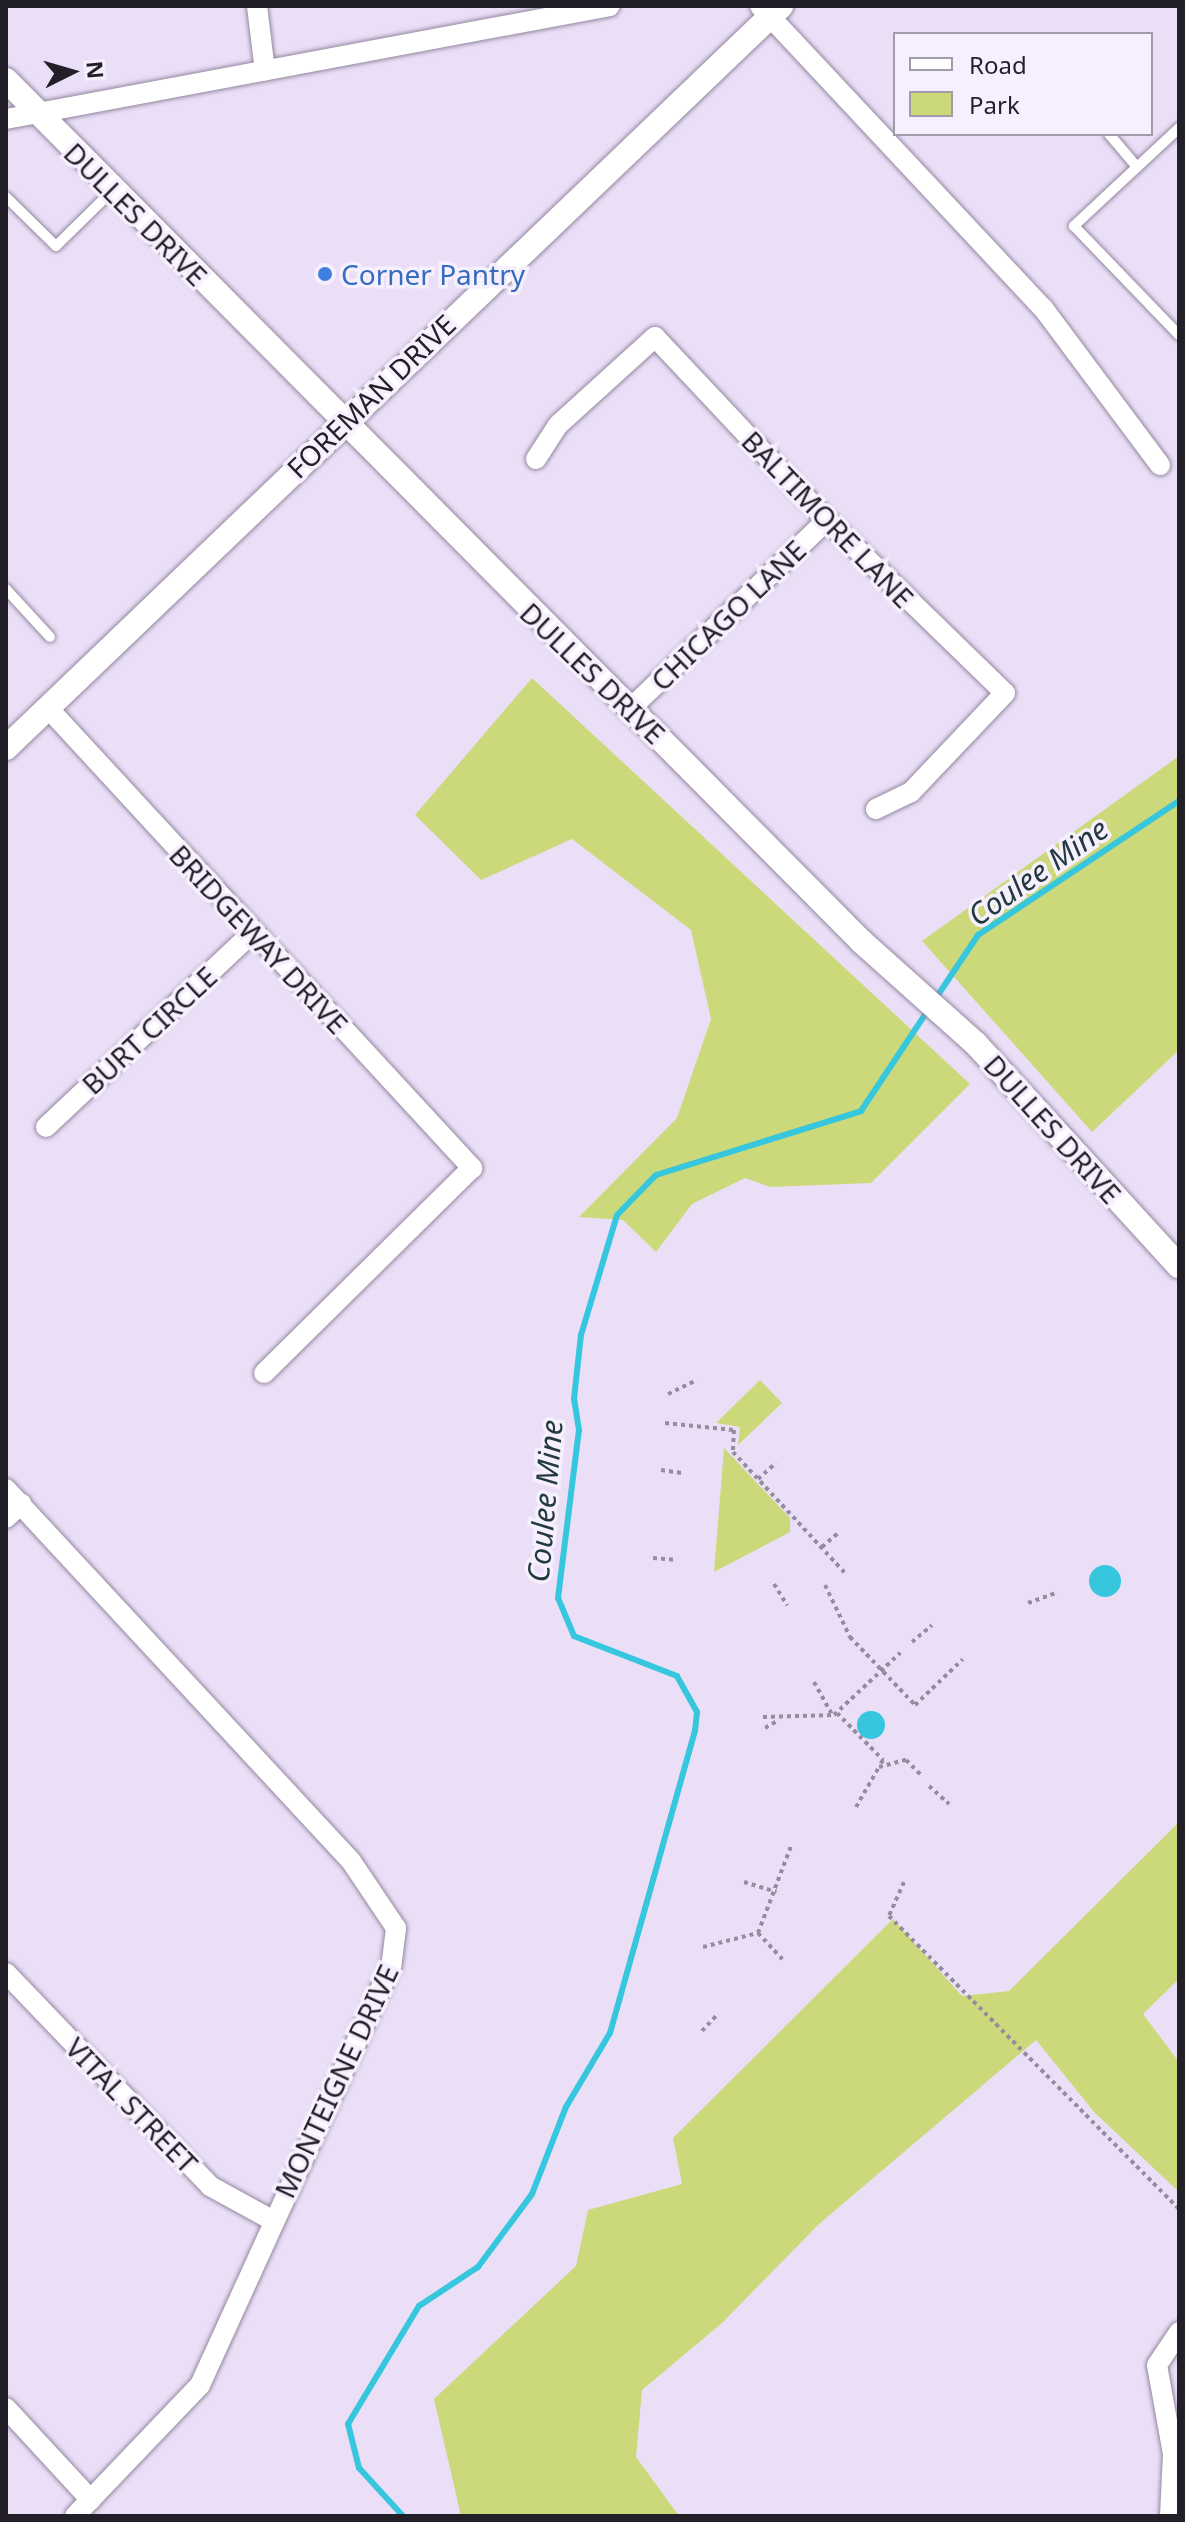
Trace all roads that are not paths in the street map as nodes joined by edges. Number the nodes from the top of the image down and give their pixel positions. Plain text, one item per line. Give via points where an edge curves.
1 (257, 6) edge
2 (610, 6) edge
3 (771, 8) edge
4 (265, 71) junction
5 (6, 80) edge
6 (37, 114) junction
7 (6, 119) edge
8 (1179, 128) edge
9 (1111, 136) edge
10 (1137, 167) junction
11 (112, 191) junction
12 (6, 197) edge
13 (1179, 335) edge
14 (345, 422) junction
15 (536, 459) dead end
16 (1160, 465) dead end
17 (827, 520) junction
18 (6, 589) edge
19 (50, 637) dead end
20 (48, 708) junction
21 (630, 709) junction
22 (6, 748) edge
23 (876, 809) dead end
24 (252, 933) junction
25 (46, 1127) dead end
26 (1179, 1266) edge
27 (264, 1373) dead end
28 (6, 1489) edge
29 (13, 1511) edge
30 (6, 1973) edge
31 (272, 2220) junction
32 (1179, 2332) edge
33 (6, 2408) edge
34 (1173, 2426) edge
35 (91, 2500) junction
36 (75, 2516) edge
37 (1170, 2516) edge

1 - 4 street
2 - 4 street
3 - 14 street, FOREMAN DRIVE
3 - 16 street via 1043,308
4 - 6 street
5 - 6 street, DULLES DRIVE
6 - 7 street
6 - 11 street, DULLES DRIVE
8 - 10 lane
9 - 10 lane
10 - 13 lane via 1074,226
11 - 12 lane via 56,246
11 - 14 street, DULLES DRIVE
14 - 20 street, FOREMAN DRIVE
14 - 21 street, DULLES DRIVE
15 - 17 street, BALTIMORE LANE via 558,425 655,337
17 - 21 street, CHICAGO LANE
17 - 23 street, BALTIMORE LANE via 1005,693 911,792
18 - 19 lane
20 - 22 street, FOREMAN DRIVE
20 - 24 street, BRIDGEWAY DRIVE
21 - 26 street, DULLES DRIVE via 976,1044
24 - 25 street, BURT CIRCLE
24 - 27 street, BRIDGEWAY DRIVE via 472,1168
28 - 29 street, MONTEIGNE DRIVE
29 - 31 street, MONTEIGNE DRIVE via 351,1861 393,1917 391,1966
30 - 31 street, VITAL STREET via 203,2180
31 - 35 street, MONTEIGNE DRIVE via 200,2385
32 - 34 street via 1157,2365
33 - 35 street
34 - 37 street
35 - 36 street, MONTEIGNE DRIVE

